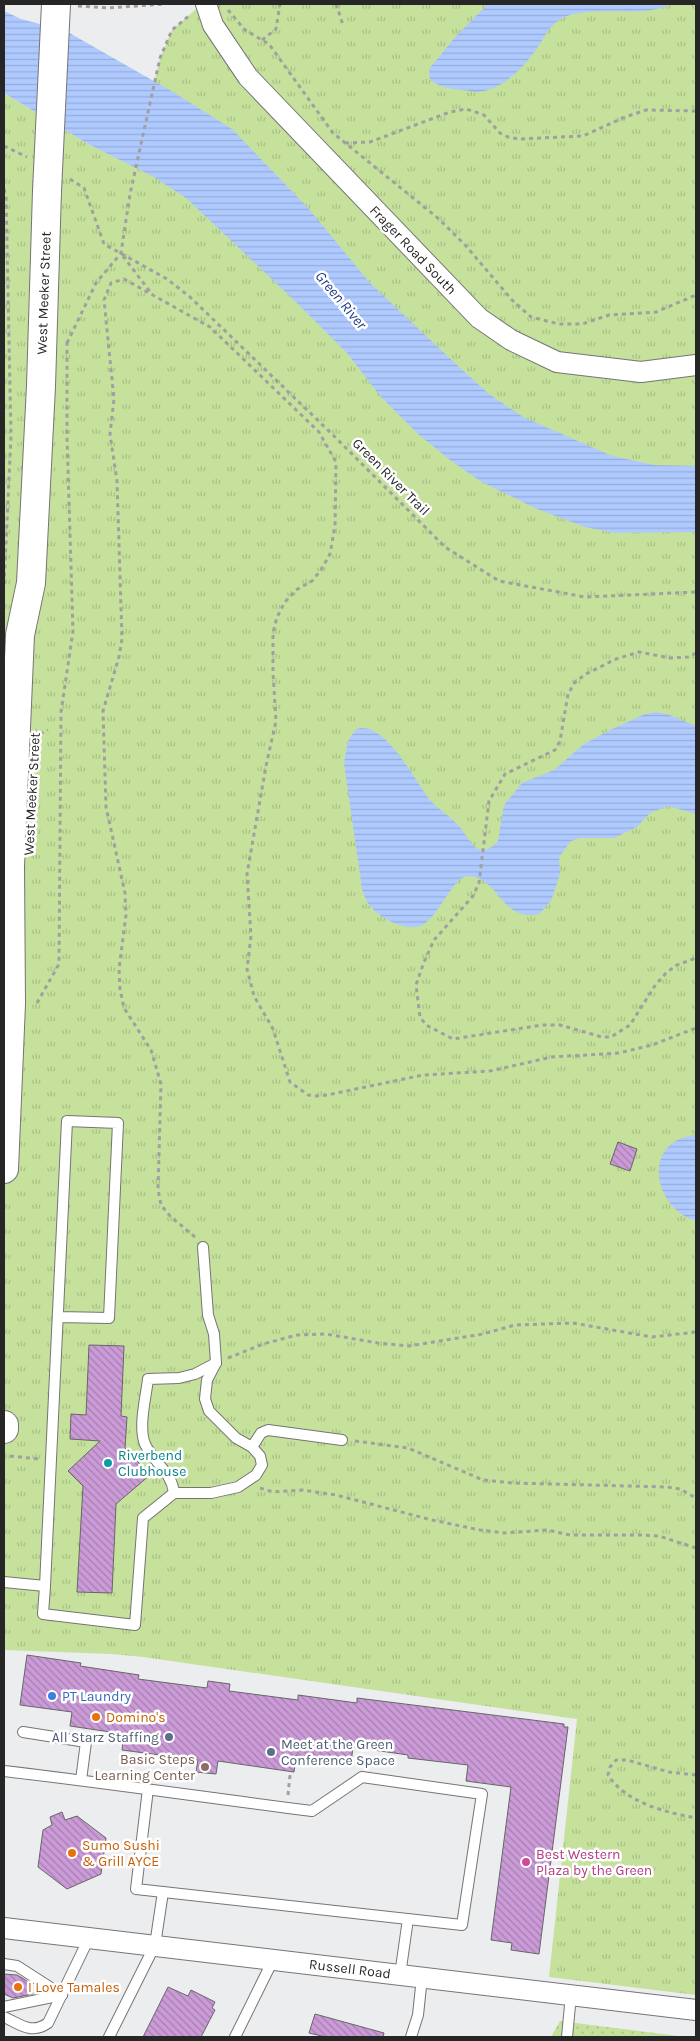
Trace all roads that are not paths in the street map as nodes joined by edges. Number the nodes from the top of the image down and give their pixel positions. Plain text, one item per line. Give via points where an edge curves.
1 (65, 5) edge
2 (209, 7) edge
3 (696, 366) edge
4 (31, 583) junction
5 (24, 1004) junction
6 (4, 1169) edge
7 (202, 1247) road end
8 (58, 1317) junction
9 (216, 1362) junction
10 (4, 1425) edge
11 (4, 1429) edge
12 (342, 1440) road end
13 (252, 1447) junction
14 (174, 1493) junction
15 (4, 1582) edge
16 (45, 1586) junction
17 (23, 1732) dead end
18 (4, 1771) edge
19 (82, 1780) junction
20 (148, 1789) junction
21 (163, 1892) junction
22 (408, 1919) junction
23 (4, 1928) edge
24 (89, 1938) junction
25 (155, 1945) junction
26 (273, 1960) junction
27 (4, 1964) edge
28 (400, 1975) junction
29 (422, 1977) junction
30 (62, 1995) junction
31 (571, 1995) junction
32 (4, 2007) edge
33 (696, 2010) edge
34 (4, 2017) edge
35 (110, 2037) edge
36 (235, 2037) edge
37 (411, 2037) edge
38 (567, 2037) edge

1 - 4 main road, West Meeker Street, bridge via 48,191
2 - 3 street, Frager Road South via 213,25 248,77 479,318 511,340 557,362 641,372
4 - 5 main road, West Meeker Street via 38,636
4 - 5 main road, West Meeker Street via 20,635 10,866
5 - 6 main road, West Meeker Street
7 - 9 lane
8 - 8 lane via 67,1121 118,1123 108,1318
8 - 16 lane
9 - 13 lane via 207,1380 205,1399 209,1411 236,1438
9 - 14 lane via 195,1374 148,1379 142,1431 145,1444 173,1482
10 - 11 main road
12 - 13 lane via 268,1430 261,1433
13 - 14 lane via 260,1456 262,1465 256,1475 245,1483 211,1493
14 - 16 lane via 143,1518 135,1625 43,1614
15 - 16 lane
17 - 19 lane via 86,1742
18 - 19 lane
19 - 20 lane
20 - 21 lane via 136,1889
20 - 22 lane via 312,1811 362,1777 482,1794 462,1925
21 - 22 lane
21 - 25 lane
22 - 28 lane
23 - 24 street, Russell Road
24 - 25 street, Russell Road
24 - 30 lane
25 - 26 street, Russell Road
25 - 35 lane
26 - 28 street, Russell Road
26 - 36 lane
27 - 30 lane via 17,1966
28 - 29 street, Russell Road
29 - 31 street, Russell Road
29 - 37 lane via 418,2015
30 - 32 lane
30 - 34 lane via 48,2023 40,2028 31,2029
31 - 33 street, Russell Road
31 - 38 lane

